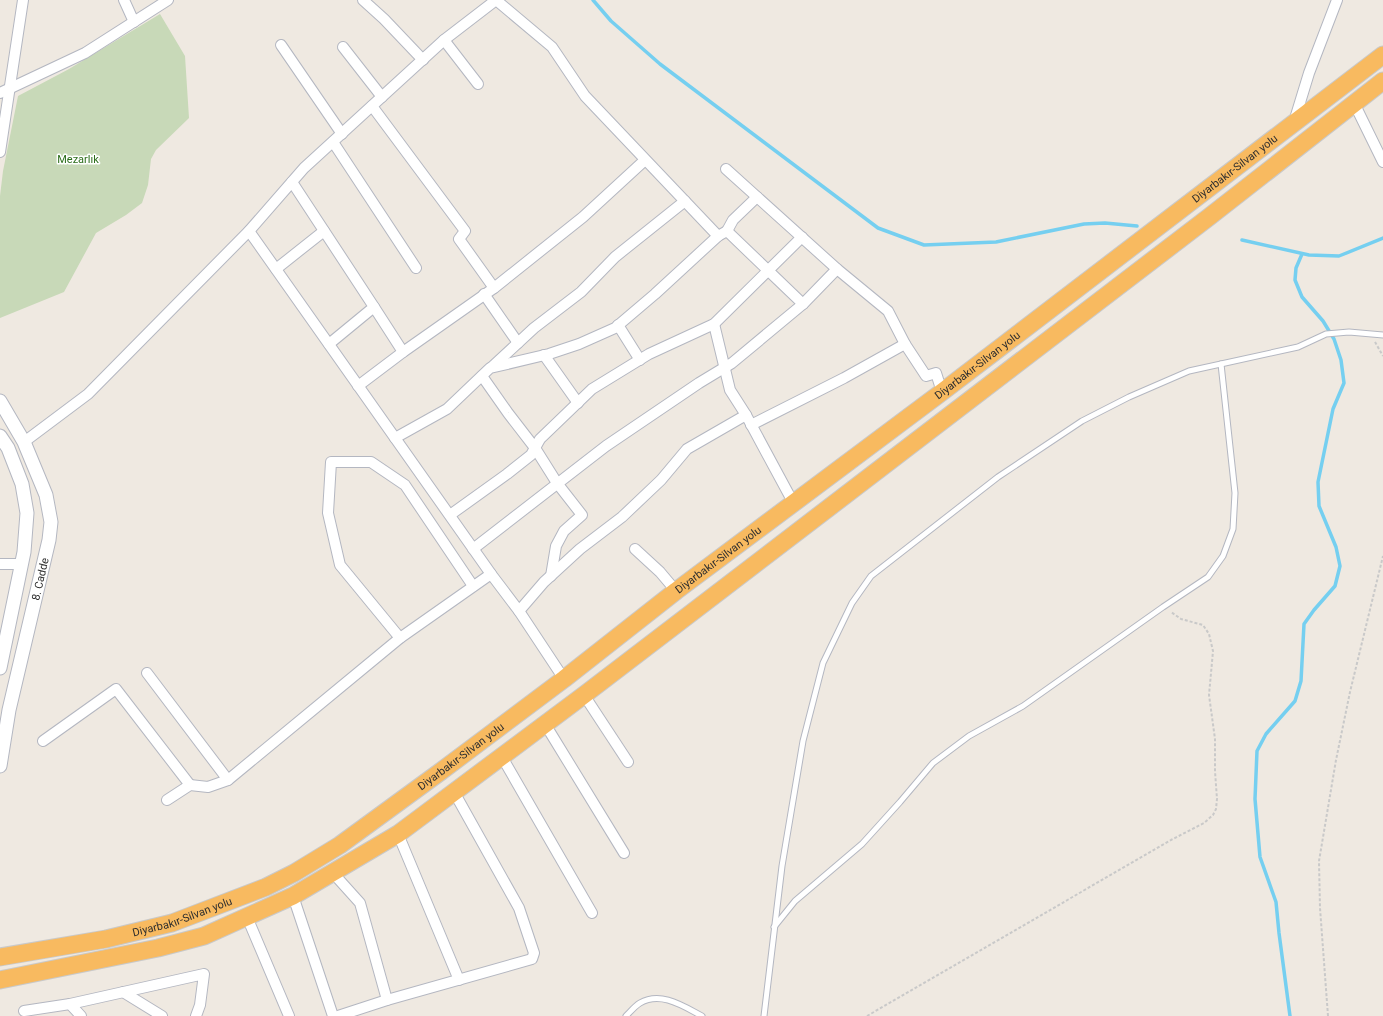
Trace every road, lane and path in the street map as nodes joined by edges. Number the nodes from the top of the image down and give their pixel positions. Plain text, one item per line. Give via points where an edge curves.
1 (23, 0) edge
2 (124, 0) edge
3 (168, 0) edge
4 (363, 0) edge
5 (1337, 0) edge
6 (491, 1) edge
7 (134, 22) junction
8 (444, 40) junction
9 (281, 45) dead end
10 (343, 46) dead end
11 (1383, 55) edge
12 (423, 60) junction
13 (1383, 81) edge
14 (478, 84) dead end
15 (5, 91) edge
16 (382, 97) junction
17 (1354, 103) junction
18 (372, 106) junction
19 (1293, 124) junction
20 (342, 134) junction
21 (333, 142) junction
22 (0, 152) edge
23 (645, 160) junction
24 (1383, 162) edge
25 (726, 169) dead end
26 (292, 182) junction
27 (757, 197) junction
28 (685, 201) junction
29 (249, 231) junction
30 (324, 231) junction
31 (723, 233) junction
32 (802, 237) junction
33 (416, 268) dead end
34 (276, 269) junction
35 (837, 269) junction
36 (768, 270) junction
37 (494, 288) junction
38 (484, 294) junction
39 (803, 304) junction
40 (374, 307) junction
41 (714, 324) junction
42 (618, 325) junction
43 (1370, 334) junction
44 (1383, 336) edge
45 (518, 343) junction
46 (329, 344) junction
47 (905, 344) junction
48 (403, 352) junction
49 (544, 355) junction
50 (1383, 356) edge
51 (640, 360) junction
52 (1221, 364) junction
53 (490, 368) junction
54 (724, 368) junction
55 (482, 376) junction
56 (358, 386) junction
57 (942, 392) junction
58 (0, 401) edge
59 (578, 403) junction
60 (746, 415) junction
61 (752, 425) junction
62 (0, 436) edge
63 (395, 438) junction
64 (24, 442) junction
65 (535, 448) junction
66 (557, 483) junction
67 (794, 504) junction
68 (450, 515) junction
69 (473, 549) junction
70 (635, 549) dead end
71 (1383, 556) edge
72 (0, 564) edge
73 (21, 564) junction
74 (491, 574) junction
75 (551, 576) junction
76 (473, 586) junction
77 (676, 591) junction
78 (1163, 607) junction
79 (519, 611) junction
80 (400, 638) junction
81 (2, 645) edge
82 (0, 668) edge
83 (147, 673) dead end
84 (564, 679) junction
85 (584, 695) junction
86 (545, 724) junction
87 (43, 741) dead end
88 (502, 757) junction
89 (628, 762) dead end
90 (0, 766) edge
91 (228, 780) junction
92 (190, 785) junction
93 (454, 792) junction
94 (167, 800) dead end
95 (398, 834) junction
96 (624, 853) dead end
97 (333, 873) junction
98 (293, 896) junction
99 (592, 913) dead end
100 (247, 917) junction
101 (773, 928) junction
102 (0, 957) edge
103 (0, 980) edge
104 (459, 980) junction
105 (122, 992) junction
106 (387, 1000) junction
107 (70, 1004) junction
108 (24, 1011) dead end
109 (81, 1016) edge
110 (162, 1016) edge
111 (196, 1016) edge
112 (289, 1016) edge
113 (332, 1016) edge
114 (338, 1016) edge
115 (626, 1016) edge
116 (702, 1016) edge
117 (764, 1016) edge
118 (867, 1016) edge
119 (1328, 1016) edge

1 - 15 street
2 - 7 street
3 - 7 street
4 - 12 street
5 - 19 street
6 - 8 street
6 - 23 street via 496,0 552,47 585,96
7 - 15 street via 85,53
8 - 12 street
8 - 14 street
9 - 20 street
10 - 16 street
11 - 19 highway, Diyarbakır-Silvan yolu
12 - 16 street
13 - 17 highway, Diyarbakır-Silvan yolu
15 - 22 street
16 - 18 street
17 - 24 street
17 - 85 highway, Diyarbakır-Silvan yolu
18 - 20 street
18 - 37 street via 465,231 459,239
19 - 57 highway, Diyarbakır-Silvan yolu
20 - 21 street
21 - 26 street
21 - 33 street
23 - 28 street
23 - 37 street via 583,217
25 - 27 street
26 - 29 street
26 - 30 street
27 - 31 street
27 - 32 street
28 - 31 street
28 - 45 street via 615,257 581,292
29 - 34 street
29 - 64 street via 88,394
30 - 34 street
30 - 40 street
31 - 36 street
31 - 42 street
32 - 35 street
32 - 36 street
34 - 46 street
35 - 39 street
35 - 47 street via 888,311
36 - 39 street
36 - 41 street
37 - 38 street
38 - 45 street
38 - 48 street
39 - 54 street
40 - 46 street
40 - 48 street
41 - 51 street
41 - 54 street
42 - 49 street via 579,344
42 - 51 street
43 - 44 lane
43 - 50 path
43 - 52 lane via 1326,334 1298,347
45 - 53 street
46 - 56 street
47 - 57 street via 926,376 936,373
47 - 61 street
48 - 56 street
49 - 53 street
49 - 59 street
51 - 59 street via 592,389
52 - 78 lane via 1235,492 1232,529 1223,556 1208,577
52 - 101 lane via 1189,371 1082,421 998,477 871,576 852,603 824,663 803,741
53 - 55 street
54 - 60 street via 730,390
54 - 66 street via 606,446
55 - 63 street via 447,409
55 - 65 street
56 - 63 street
57 - 67 highway, Diyarbakır-Silvan yolu
58 - 64 street, 8. Cadde
59 - 65 street via 540,439
60 - 61 street
60 - 75 street via 687,449 662,480
61 - 67 street
62 - 73 street, 8. Cadde via 8,448 22,484 27,513
63 - 68 street
64 - 90 street, 8. Cadde via 46,495 51,522 9,710
65 - 66 street
65 - 68 street via 531,456
66 - 69 street
66 - 75 street via 582,515 564,531 556,546
67 - 77 highway, Diyarbakır-Silvan yolu
68 - 69 street
69 - 74 street
70 - 77 street
71 - 119 path via 1347,707 1319,860
72 - 73 street
73 - 81 street, 8. Cadde
74 - 76 street
74 - 79 street
75 - 79 street
76 - 80 street
76 - 80 street via 405,485 371,462 330,462 328,513 340,565
77 - 84 highway, Diyarbakır-Silvan yolu
78 - 101 lane via 1022,706 969,736 933,763 862,844 795,901
78 - 118 path via 1181,619 1203,625 1209,634 1213,651 1209,695 1215,739 1218,799 1213,815 1204,823
79 - 84 street
80 - 91 street
81 - 82 street, 8. Cadde
83 - 91 street
84 - 102 highway, Diyarbakır-Silvan yolu via 340,845 266,887 172,923 106,939
85 - 86 highway, Diyarbakır-Silvan yolu
85 - 89 street
86 - 88 highway, Diyarbakır-Silvan yolu
86 - 96 street
87 - 92 street via 116,689
88 - 93 highway, Diyarbakır-Silvan yolu
88 - 99 street
91 - 92 street via 208,787
92 - 94 street
93 - 95 highway, Diyarbakır-Silvan yolu
93 - 104 street via 519,908 534,953 532,959
95 - 97 highway, Diyarbakır-Silvan yolu
95 - 104 street
97 - 98 highway, Diyarbakır-Silvan yolu
97 - 106 street via 360,903
98 - 100 highway, Diyarbakır-Silvan yolu
98 - 113 street
100 - 103 highway, Diyarbakır-Silvan yolu via 204,936
100 - 112 street
101 - 117 lane
104 - 106 street
105 - 107 street
105 - 110 street
105 - 111 street via 204,974
106 - 114 street
107 - 108 street
107 - 109 street
115 - 116 lane via 639,1003 655,998 672,1001

